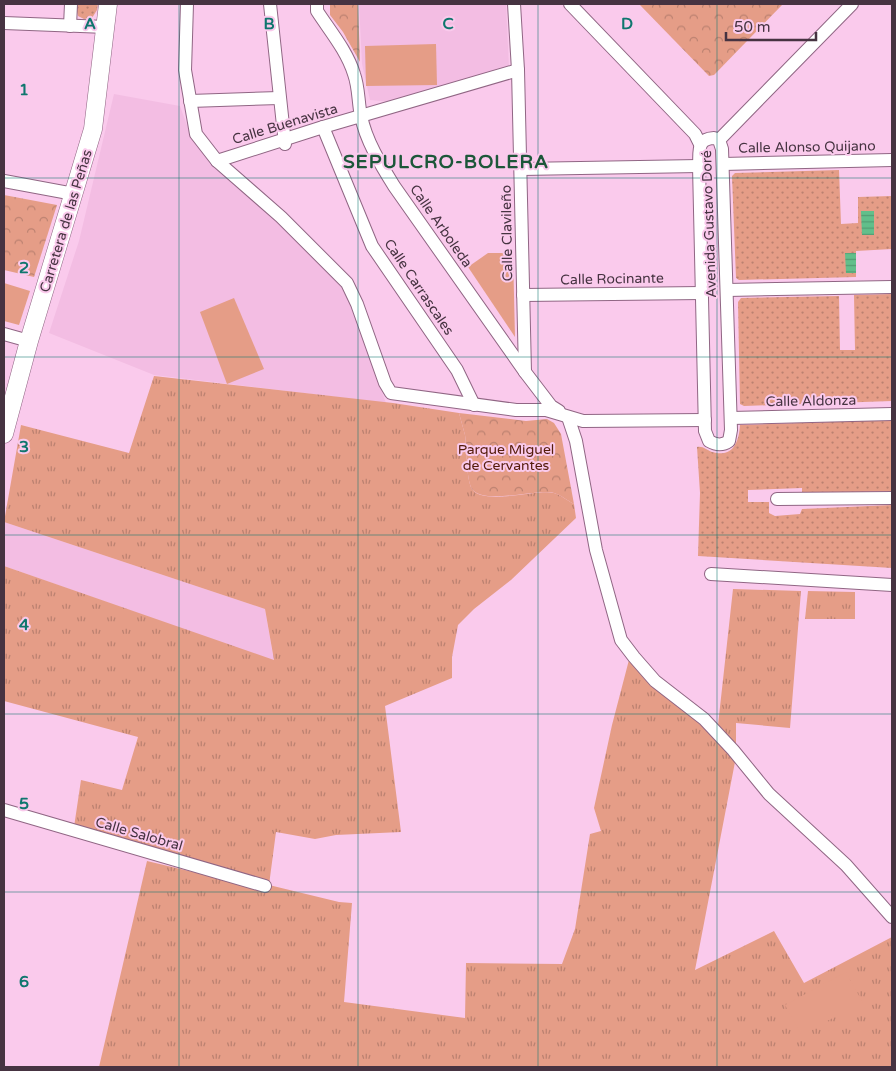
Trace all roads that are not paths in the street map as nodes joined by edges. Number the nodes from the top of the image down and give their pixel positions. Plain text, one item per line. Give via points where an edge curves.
1 (71, 4) edge
2 (108, 4) edge
3 (187, 4) edge
4 (270, 4) edge
5 (317, 4) edge
6 (514, 4) edge
7 (570, 4) edge
8 (852, 4) edge
9 (4, 23) edge
10 (70, 26) junction
11 (106, 27) junction
12 (518, 70) junction
13 (279, 98) junction
14 (190, 101) junction
15 (361, 116) junction
16 (323, 127) junction
17 (719, 140) junction
18 (284, 142) junction
19 (700, 144) junction
20 (892, 160) edge
21 (217, 161) junction
22 (723, 164) junction
23 (699, 166) junction
24 (521, 169) junction
25 (4, 181) edge
26 (74, 194) junction
27 (892, 287) edge
28 (727, 290) junction
29 (702, 292) junction
30 (523, 295) junction
31 (4, 334) edge
32 (29, 341) junction
33 (525, 372) junction
34 (474, 405) junction
35 (892, 414) edge
36 (568, 417) junction
37 (731, 418) junction
38 (705, 420) junction
39 (4, 434) edge
40 (892, 498) edge
41 (777, 499) dead end
42 (711, 574) dead end
43 (892, 585) edge
44 (4, 810) edge
45 (265, 886) dead end
46 (892, 917) edge

1 - 10 street
2 - 11 main road, Carretera de las Peñas
3 - 14 street via 185,70
4 - 13 street
5 - 15 street, Calle Arboleda via 317,11 348,58 354,73
6 - 12 street, Calle Clavileño
7 - 19 street via 695,134
8 - 17 street
9 - 10 street
10 - 11 street
11 - 26 main road, Carretera de las Peñas via 93,129
12 - 15 street, Calle Buenavista
12 - 24 street, Calle Clavileño
13 - 14 street
13 - 18 street
14 - 21 street via 196,134
15 - 16 street, Calle Buenavista
15 - 33 street, Calle Arboleda via 379,162 394,186
16 - 18 street, Calle Buenavista
16 - 34 street, Calle Carrascales via 372,246 457,370
17 - 19 street, Avenida Gustavo Doré via 709,138
17 - 22 street, Avenida Gustavo Doré
18 - 21 street, Calle Buenavista
19 - 23 street, Avenida Gustavo Doré
20 - 22 street, Calle Alonso Quijano
21 - 34 street via 281,217 347,283 391,393
22 - 28 street, Avenida Gustavo Doré
23 - 24 street
23 - 29 street, Avenida Gustavo Doré
24 - 30 street, Calle Clavileño
25 - 26 street
26 - 32 main road, Carretera de las Peñas
27 - 28 street
28 - 37 street, Avenida Gustavo Doré
29 - 30 street, Calle Rocinante
29 - 38 street, Avenida Gustavo Doré
30 - 33 street, Calle Clavileño
31 - 32 street
32 - 39 main road, Carretera de las Peñas
33 - 36 street, Calle Arboleda via 551,406
34 - 36 street via 546,410
35 - 37 street, Calle Aldonza
36 - 38 street via 583,421
36 - 46 street via 576,441 596,550 621,640 655,681 704,719 769,794 846,864
37 - 38 street, Avenida Gustavo Doré via 731,436 724,444 714,444 706,437
40 - 41 street
42 - 43 street
44 - 45 street, Calle Salobral

